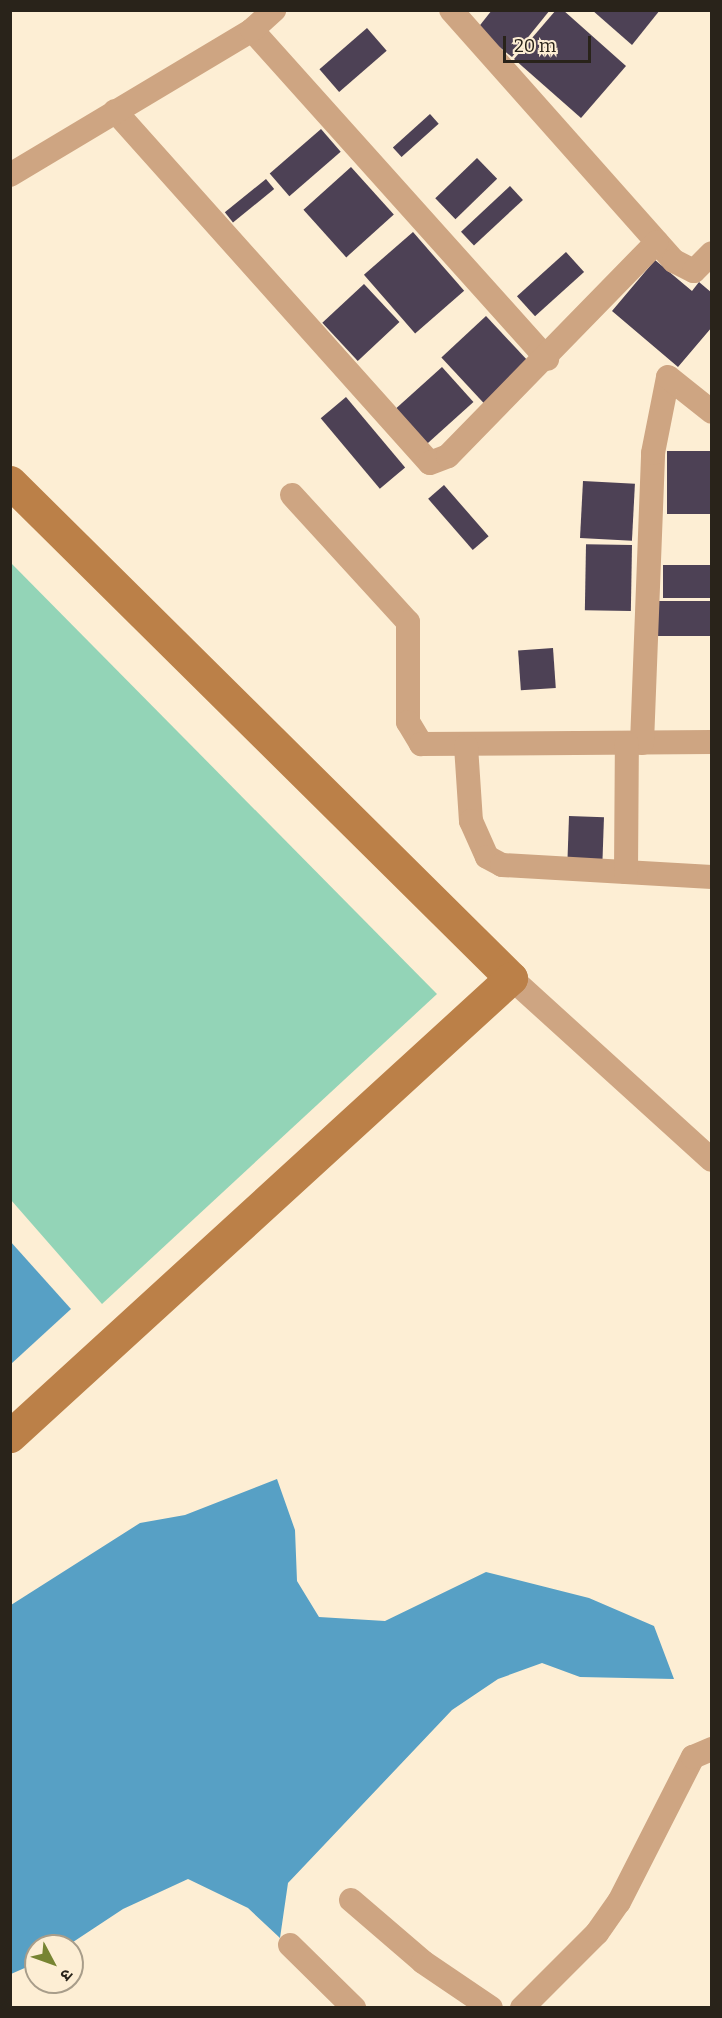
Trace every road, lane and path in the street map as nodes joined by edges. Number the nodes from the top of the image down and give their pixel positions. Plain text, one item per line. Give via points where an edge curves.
1 (274, 10) edge
2 (451, 10) edge
3 (252, 30) junction
4 (115, 111) junction
5 (10, 175) edge
6 (657, 243) junction
7 (711, 253) edge
8 (547, 359) junction
9 (711, 412) edge
10 (10, 482) edge
11 (292, 495) dead end
12 (711, 742) edge
13 (635, 743) junction
14 (466, 746) junction
15 (626, 872) junction
16 (711, 877) edge
17 (511, 978) junction
18 (711, 1161) edge
19 (10, 1436) edge
20 (711, 1749) edge
21 (351, 1900) dead end
22 (290, 1945) dead end
23 (354, 2007) edge
24 (491, 2007) edge
25 (522, 2007) edge

1 - 3 street
2 - 6 street
3 - 4 street
3 - 8 street
4 - 5 street
4 - 8 street via 430,463 448,456
6 - 7 street via 684,270 694,271
6 - 8 street
9 - 13 street via 668,377 653,453
10 - 17 main road
11 - 14 street via 408,622 413,736 421,744
12 - 13 street
13 - 14 street
13 - 15 street
14 - 15 street via 471,821 487,857 502,865
15 - 16 street
17 - 18 street
17 - 19 main road
20 - 25 street via 693,1757 619,1902 597,1933
21 - 24 street via 423,1962
22 - 23 street

